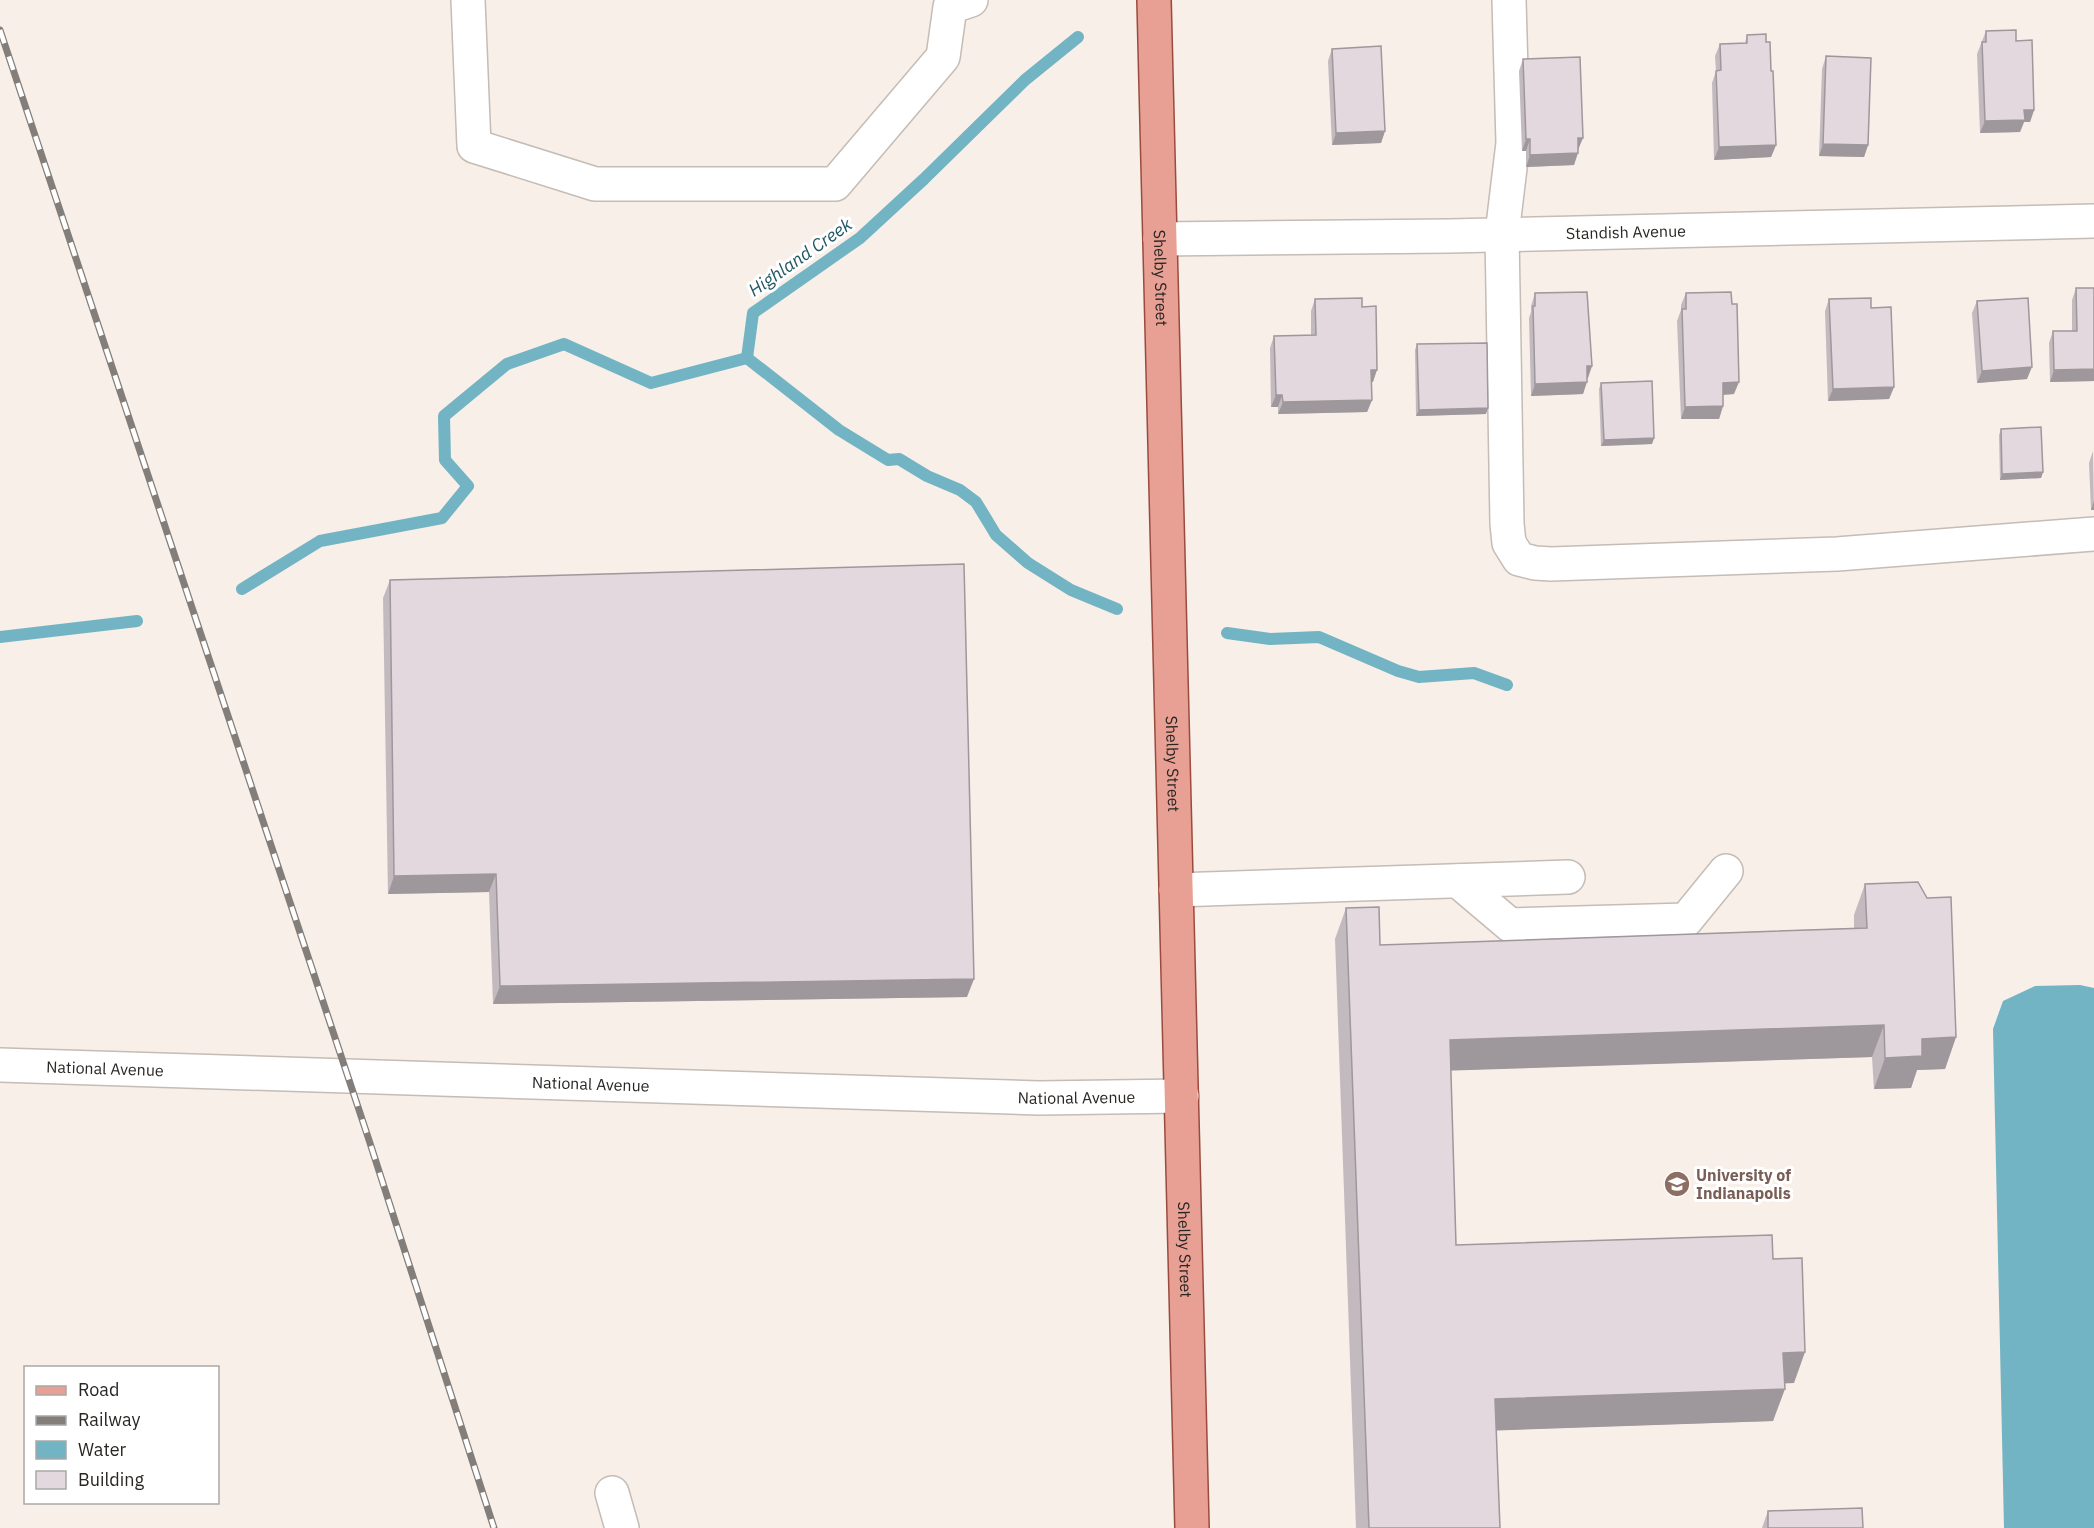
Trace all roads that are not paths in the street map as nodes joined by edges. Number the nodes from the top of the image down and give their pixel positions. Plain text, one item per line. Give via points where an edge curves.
1 (468, 0) edge
2 (971, 0) edge
3 (1154, 0) edge
4 (1509, 0) edge
5 (2094, 221) edge
6 (1502, 234) junction
7 (1160, 239) junction
8 (2094, 534) edge
9 (1726, 871) dead end
10 (1568, 877) dead end
11 (1458, 881) junction
12 (1176, 891) junction
13 (0, 1065) edge
14 (1182, 1096) junction
15 (612, 1493) dead end
16 (622, 1528) edge
17 (1192, 1528) edge

1 - 2 street via 474,146 594,184 835,184 943,57 950,7
3 - 7 main road, Shelby Street
4 - 6 street via 1513,143
5 - 6 street, Standish Avenue
6 - 7 street, Standish Avenue
6 - 8 street via 1507,524 1509,543 1519,559 1551,564 1837,554
7 - 12 main road, Shelby Street
9 - 11 street via 1686,920 1510,926
10 - 11 street
11 - 12 street
12 - 14 main road, Shelby Street
13 - 14 street, National Avenue via 1028,1097
14 - 17 main road, Shelby Street
15 - 16 street

